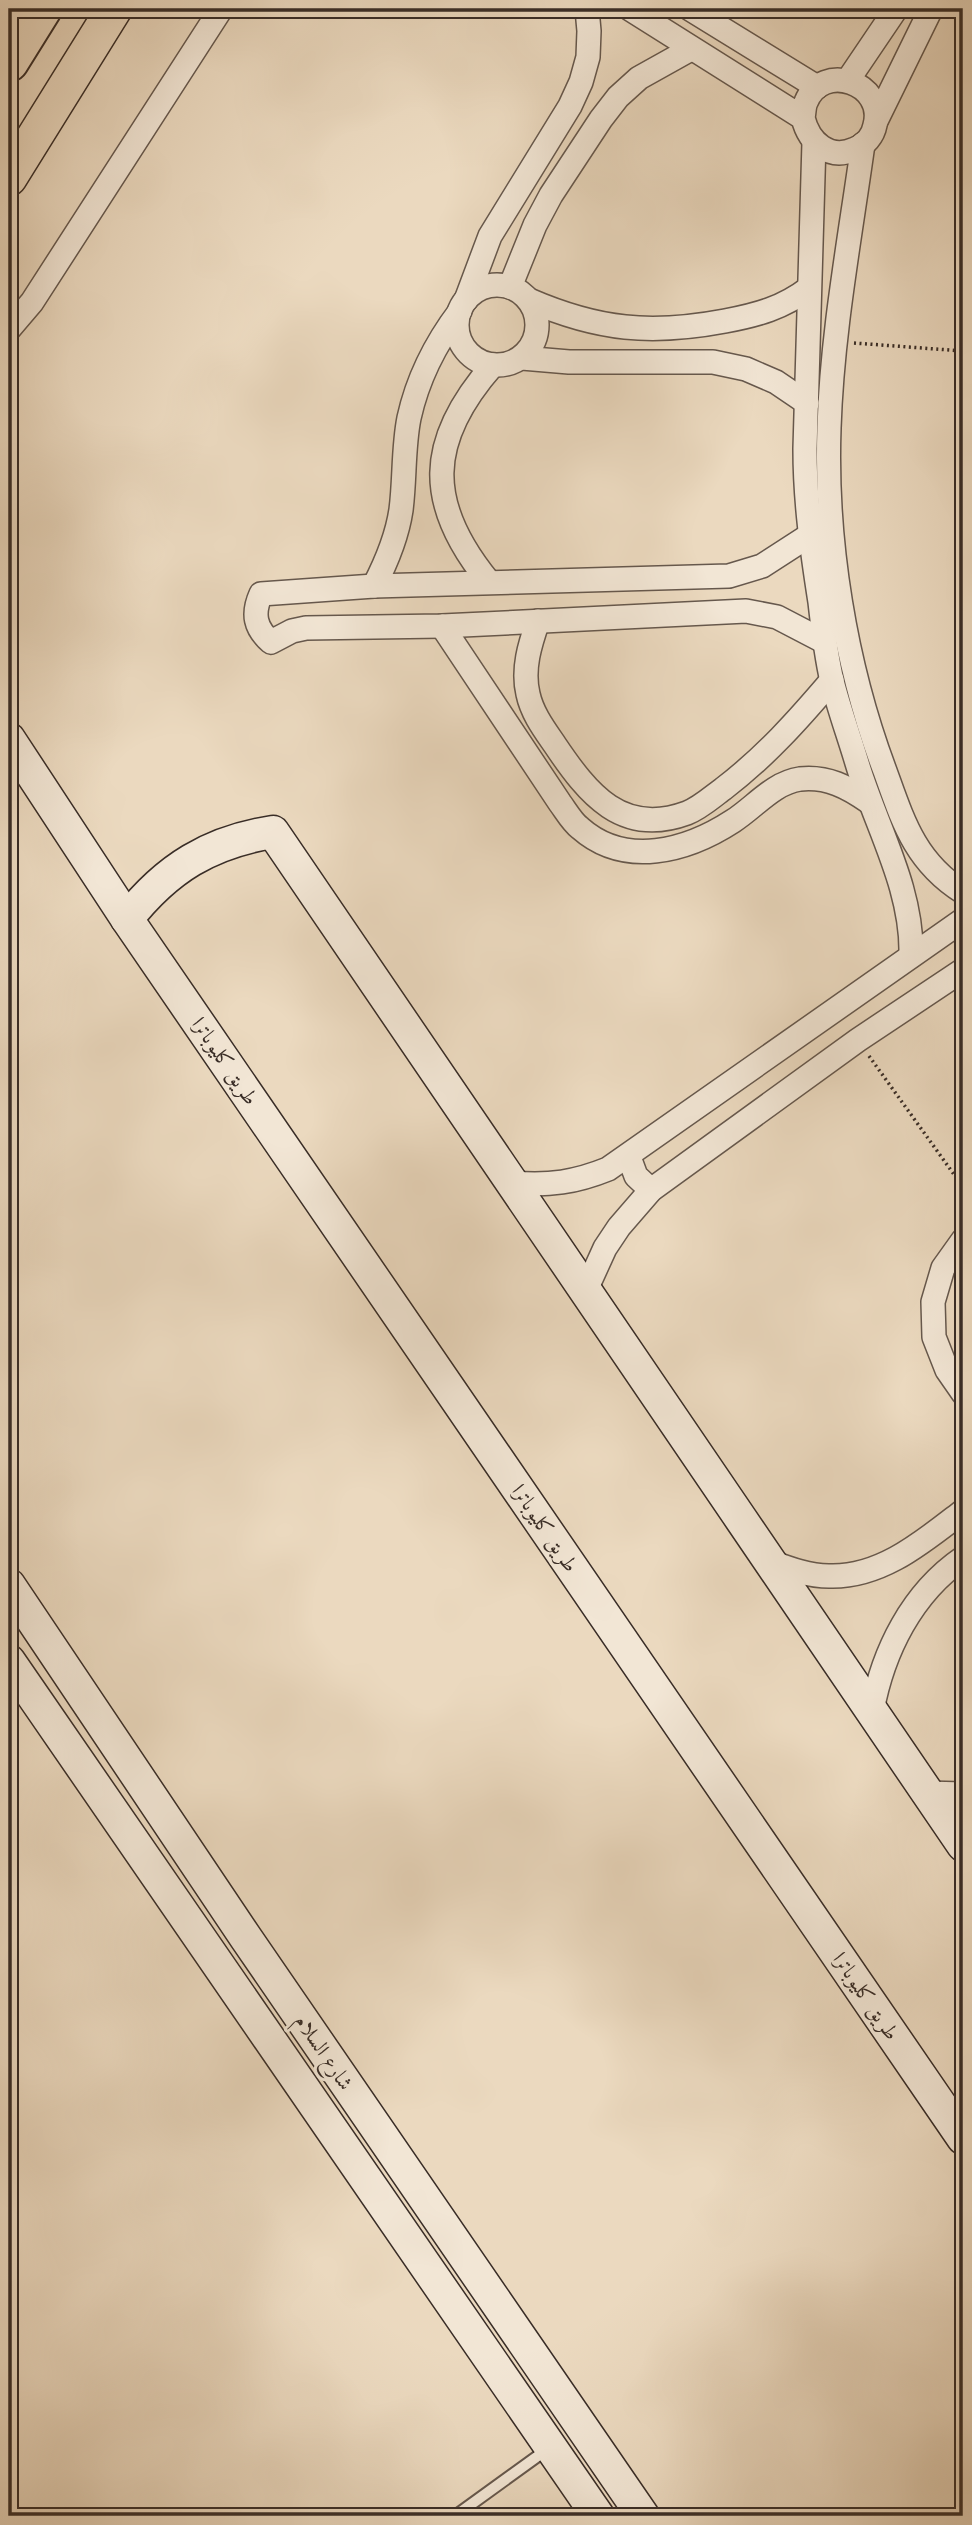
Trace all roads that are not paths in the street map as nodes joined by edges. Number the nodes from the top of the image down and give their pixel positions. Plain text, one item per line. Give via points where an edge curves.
1 (43, 9) edge
2 (114, 9) edge
3 (221, 9) edge
4 (587, 9) edge
5 (630, 9) edge
6 (690, 9) edge
7 (896, 9) edge
8 (931, 9) edge
9 (691, 49) junction
10 (9, 62) edge
11 (848, 80) junction
12 (817, 87) junction
13 (803, 118) junction
14 (877, 119) junction
15 (814, 142) junction
16 (863, 144) junction
17 (9, 178) edge
18 (510, 287) junction
19 (809, 288) junction
20 (529, 300) junction
21 (463, 305) junction
22 (9, 329) edge
23 (522, 358) junction
24 (493, 365) junction
25 (807, 403) junction
26 (404, 459) junction
27 (442, 463) junction
28 (810, 535) junction
29 (712, 578) junction
30 (489, 582) junction
31 (374, 586) junction
32 (713, 611) junction
33 (538, 621) junction
34 (442, 626) junction
35 (825, 642) junction
36 (832, 680) junction
37 (9, 739) edge
38 (869, 803) junction
39 (922, 855) junction
40 (897, 869) junction
41 (963, 892) edge
42 (127, 919) junction
43 (963, 920) edge
44 (911, 956) junction
45 (963, 970) edge
46 (629, 1157) junction
47 (514, 1183) junction
48 (651, 1190) junction
49 (963, 1240) edge
50 (585, 1292) junction
51 (963, 1393) edge
52 (963, 1511) edge
53 (963, 1558) edge
54 (771, 1562) junction
55 (9, 1585) edge
56 (9, 1661) edge
57 (872, 1711) junction
58 (928, 1793) junction
59 (963, 1794) edge
60 (963, 1845) edge
61 (246, 1938) junction
62 (214, 1961) junction
63 (962, 2134) edge
64 (551, 2446) junction
65 (455, 2516) edge
66 (598, 2516) edge
67 (643, 2516) edge

1 - 10 highway
2 - 17 main road
3 - 22 street
4 - 21 street via 588,57 581,82 490,236
5 - 9 street
6 - 12 street
7 - 11 street
8 - 14 street
9 - 13 street
9 - 18 street via 639,78 601,119 546,205
11 - 12 street
11 - 14 street via 873,99
12 - 13 street via 806,101
13 - 15 street
14 - 16 street
15 - 16 street via 844,153
15 - 19 street
16 - 39 street via 830,394 831,535 848,643 872,738 905,825
18 - 20 street
18 - 21 street via 478,290
19 - 20 street via 792,302 759,315 663,330 596,324
19 - 25 street
20 - 23 street via 538,320 535,341
21 - 24 street via 457,329 463,346 476,359
21 - 26 street via 441,335 416,390
23 - 24 street
23 - 25 street via 713,362 756,373
24 - 27 street via 454,417
25 - 28 street via 805,492
26 - 27 street
26 - 31 street via 396,535
27 - 30 street via 445,506 452,526
28 - 29 street via 762,566
28 - 35 street
29 - 30 street
29 - 32 street
30 - 31 street
31 - 34 street via 261,594 255,621 271,642 306,628
32 - 33 street
32 - 35 street via 762,613
33 - 34 street
33 - 36 street via 526,674 531,707 588,791 610,809 636,819 664,820 690,812 713,796 777,743
34 - 38 street via 560,803 579,827 603,845 633,853 686,845 733,821 776,787 799,779 836,783
35 - 36 street
36 - 38 street
37 - 42 main road, طريق كليوباترا
38 - 40 street
39 - 40 street
39 - 41 street
40 - 44 street
42 - 47 main road via 156,886 191,859 231,841 273,832
42 - 63 main road, طريق كليوباترا
43 - 44 street
44 - 46 street
45 - 48 street
46 - 47 street via 597,1174 562,1184
46 - 48 street via 636,1176
47 - 50 main road
48 - 50 street via 605,1248
49 - 51 street via 943,1268 933,1302 934,1337 947,1370
50 - 54 main road
52 - 54 street via 910,1550 861,1573 830,1576
53 - 57 street via 936,1580 904,1622 884,1666
54 - 57 main road
55 - 61 main road, شارع السلام
56 - 62 main road, شارع السلام
57 - 58 main road
58 - 59 street
58 - 60 main road
61 - 62 main road
61 - 67 main road, شارع السلام
62 - 64 main road, شارع السلام
64 - 65 lane
64 - 66 main road, شارع السلام

